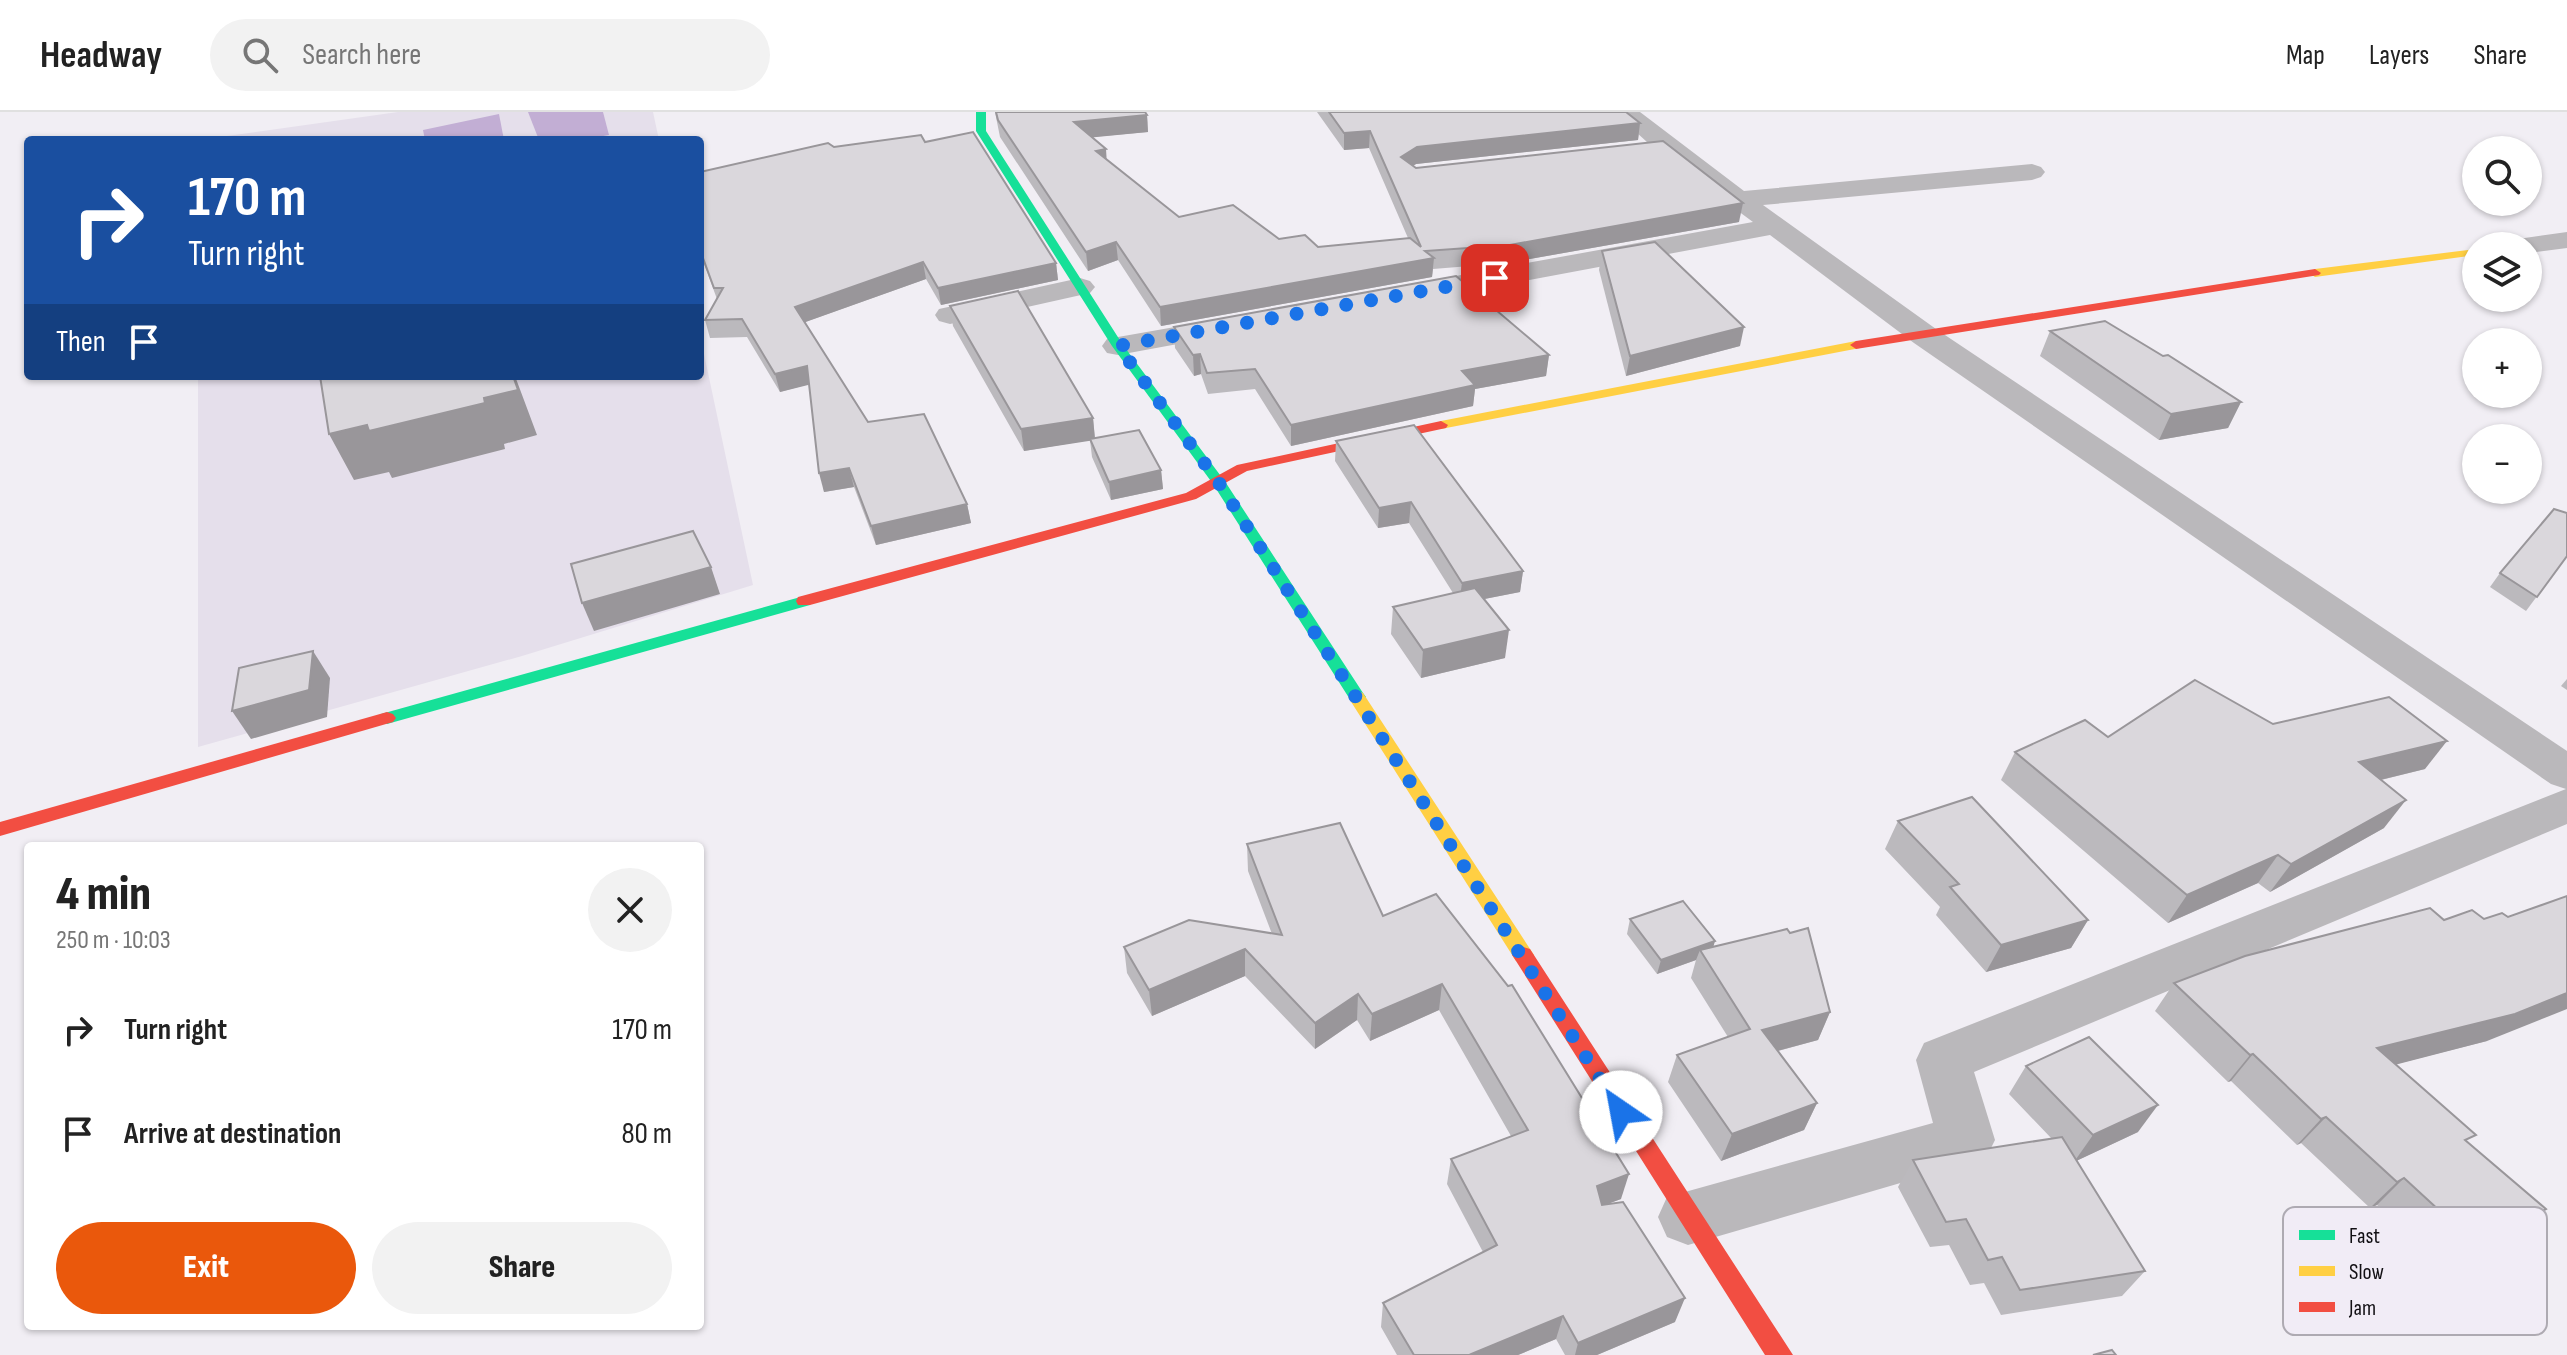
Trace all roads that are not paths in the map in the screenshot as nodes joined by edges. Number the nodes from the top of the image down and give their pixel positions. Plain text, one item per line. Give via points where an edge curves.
1 (981, 112) edge
2 (1626, 112) edge
3 (1667, 147) junction
4 (1635, 150) edge
5 (2032, 172) dead end
6 (1741, 199) junction
7 (1777, 226) junction
8 (2567, 240) edge
9 (2542, 243) edge
10 (2462, 254) edge
11 (1080, 287) junction
12 (1385, 298) edge
13 (950, 315) edge
14 (1259, 321) edge
15 (1925, 336) junction
16 (1118, 346) junction
17 (1219, 483) junction
18 (2567, 773) edge
19 (2567, 805) edge
20 (0, 829) edge
21 (1688, 1217) junction
22 (1780, 1355) edge

1 - 11 street via 981,131
2 - 3 street
3 - 4 street
3 - 6 street
5 - 6 street
6 - 7 street
7 - 12 street
7 - 15 street
8 - 9 street
10 - 15 street via 2267,277
11 - 13 street
11 - 16 street
14 - 16 street
15 - 17 street via 1587,393 1242,468
15 - 18 street
16 - 17 street
17 - 20 street via 1191,496 653,642
17 - 21 street
19 - 21 street via 1943,1060 1966,1140
21 - 22 street

